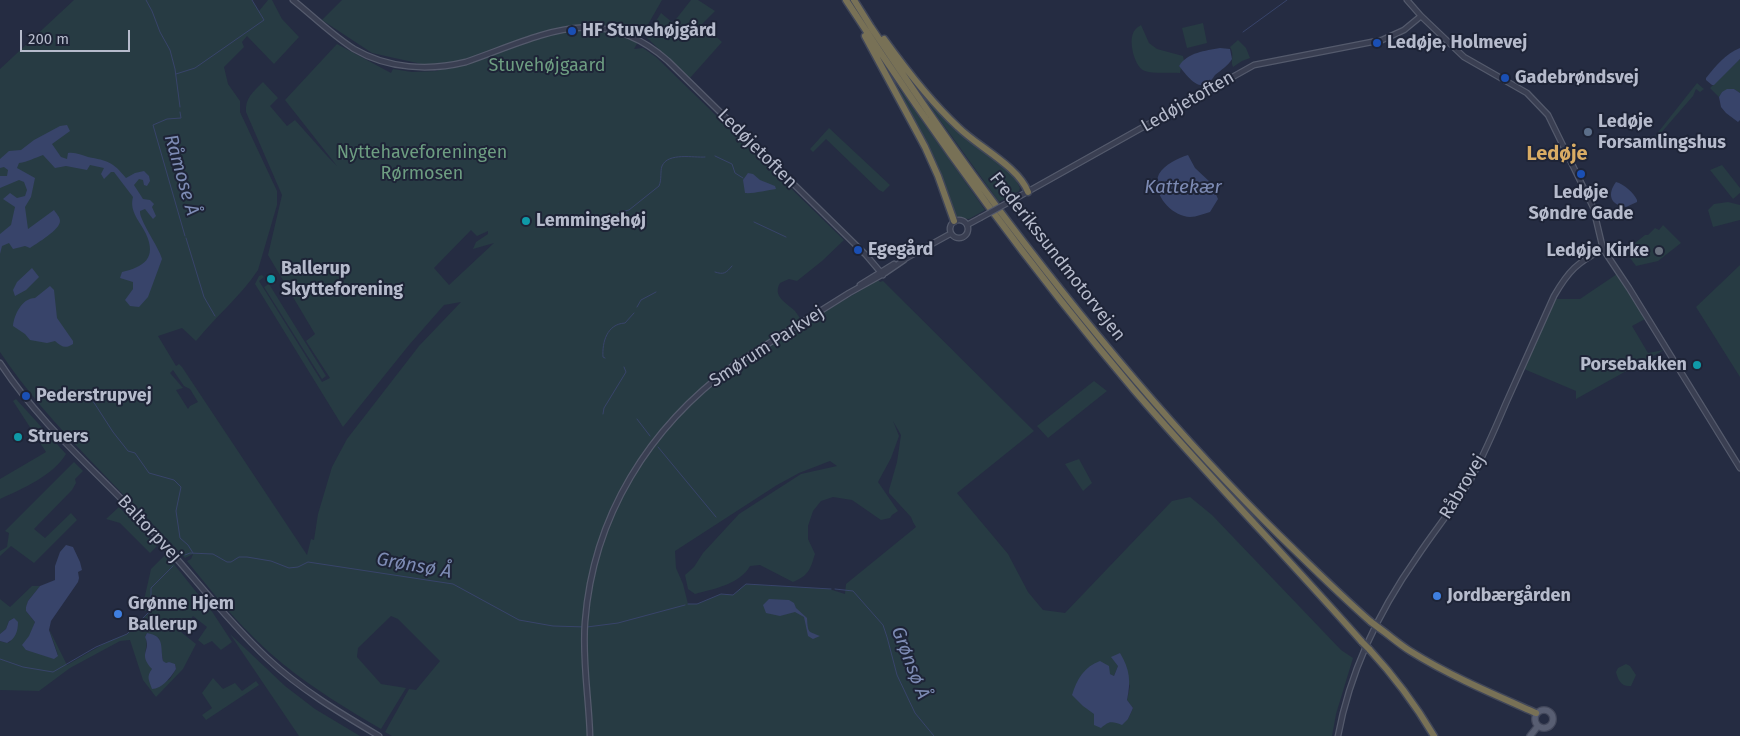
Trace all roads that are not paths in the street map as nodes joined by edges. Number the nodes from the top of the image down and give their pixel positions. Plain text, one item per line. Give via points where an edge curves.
1 (293, 0) edge
2 (845, 0) edge
3 (855, 0) edge
4 (1407, 0) edge
5 (1421, 16) junction
6 (1028, 192) junction
7 (954, 221) junction
8 (967, 225) junction
9 (950, 234) junction
10 (1603, 250) junction
11 (883, 272) junction
12 (0, 363) edge
13 (1740, 468) edge
14 (1536, 713) junction
15 (1538, 726) junction
16 (379, 736) edge
17 (590, 736) edge
18 (1338, 736) edge
19 (1434, 736) edge
20 (1530, 736) edge

1 - 11 street, Ledøjetoften via 354,49 378,60 408,67 437,68 460,64 554,31 579,26 618,30 635,37 668,61
2 - 7 highway via 925,146
2 - 19 highway, Frederikssundmotorvejen, bridge via 937,136 1028,260 1184,447 1393,675
3 - 6 highway via 906,70 938,107 1012,170
3 - 14 highway, Frederikssundmotorvejen, bridge via 984,190 1059,288 1199,454 1371,622 1442,670
4 - 5 street
5 - 6 street, Ledøjetoften via 1404,30 1382,40 1254,65
5 - 10 street via 1464,57 1520,88 1543,109 1586,192
6 - 8 street, Ledøjetoften, bridge
7 - 8 street via 960,220
7 - 9 street via 949,227
8 - 9 street via 968,232 963,238
9 - 11 street
10 - 13 street
10 - 18 street, Råbrovej via 1580,262 1561,283 1470,480 1416,557 1378,620 1346,699
11 - 17 street, Smørum Parkvej via 734,365 694,396 642,457 609,521 589,588 584,622 584,672
12 - 16 street, Baltorpvej via 34,408 158,536 216,606 269,660 328,705
14 - 15 main road via 1534,718
14 - 15 main road via 1545,710 1553,718 1549,726
15 - 20 main road

